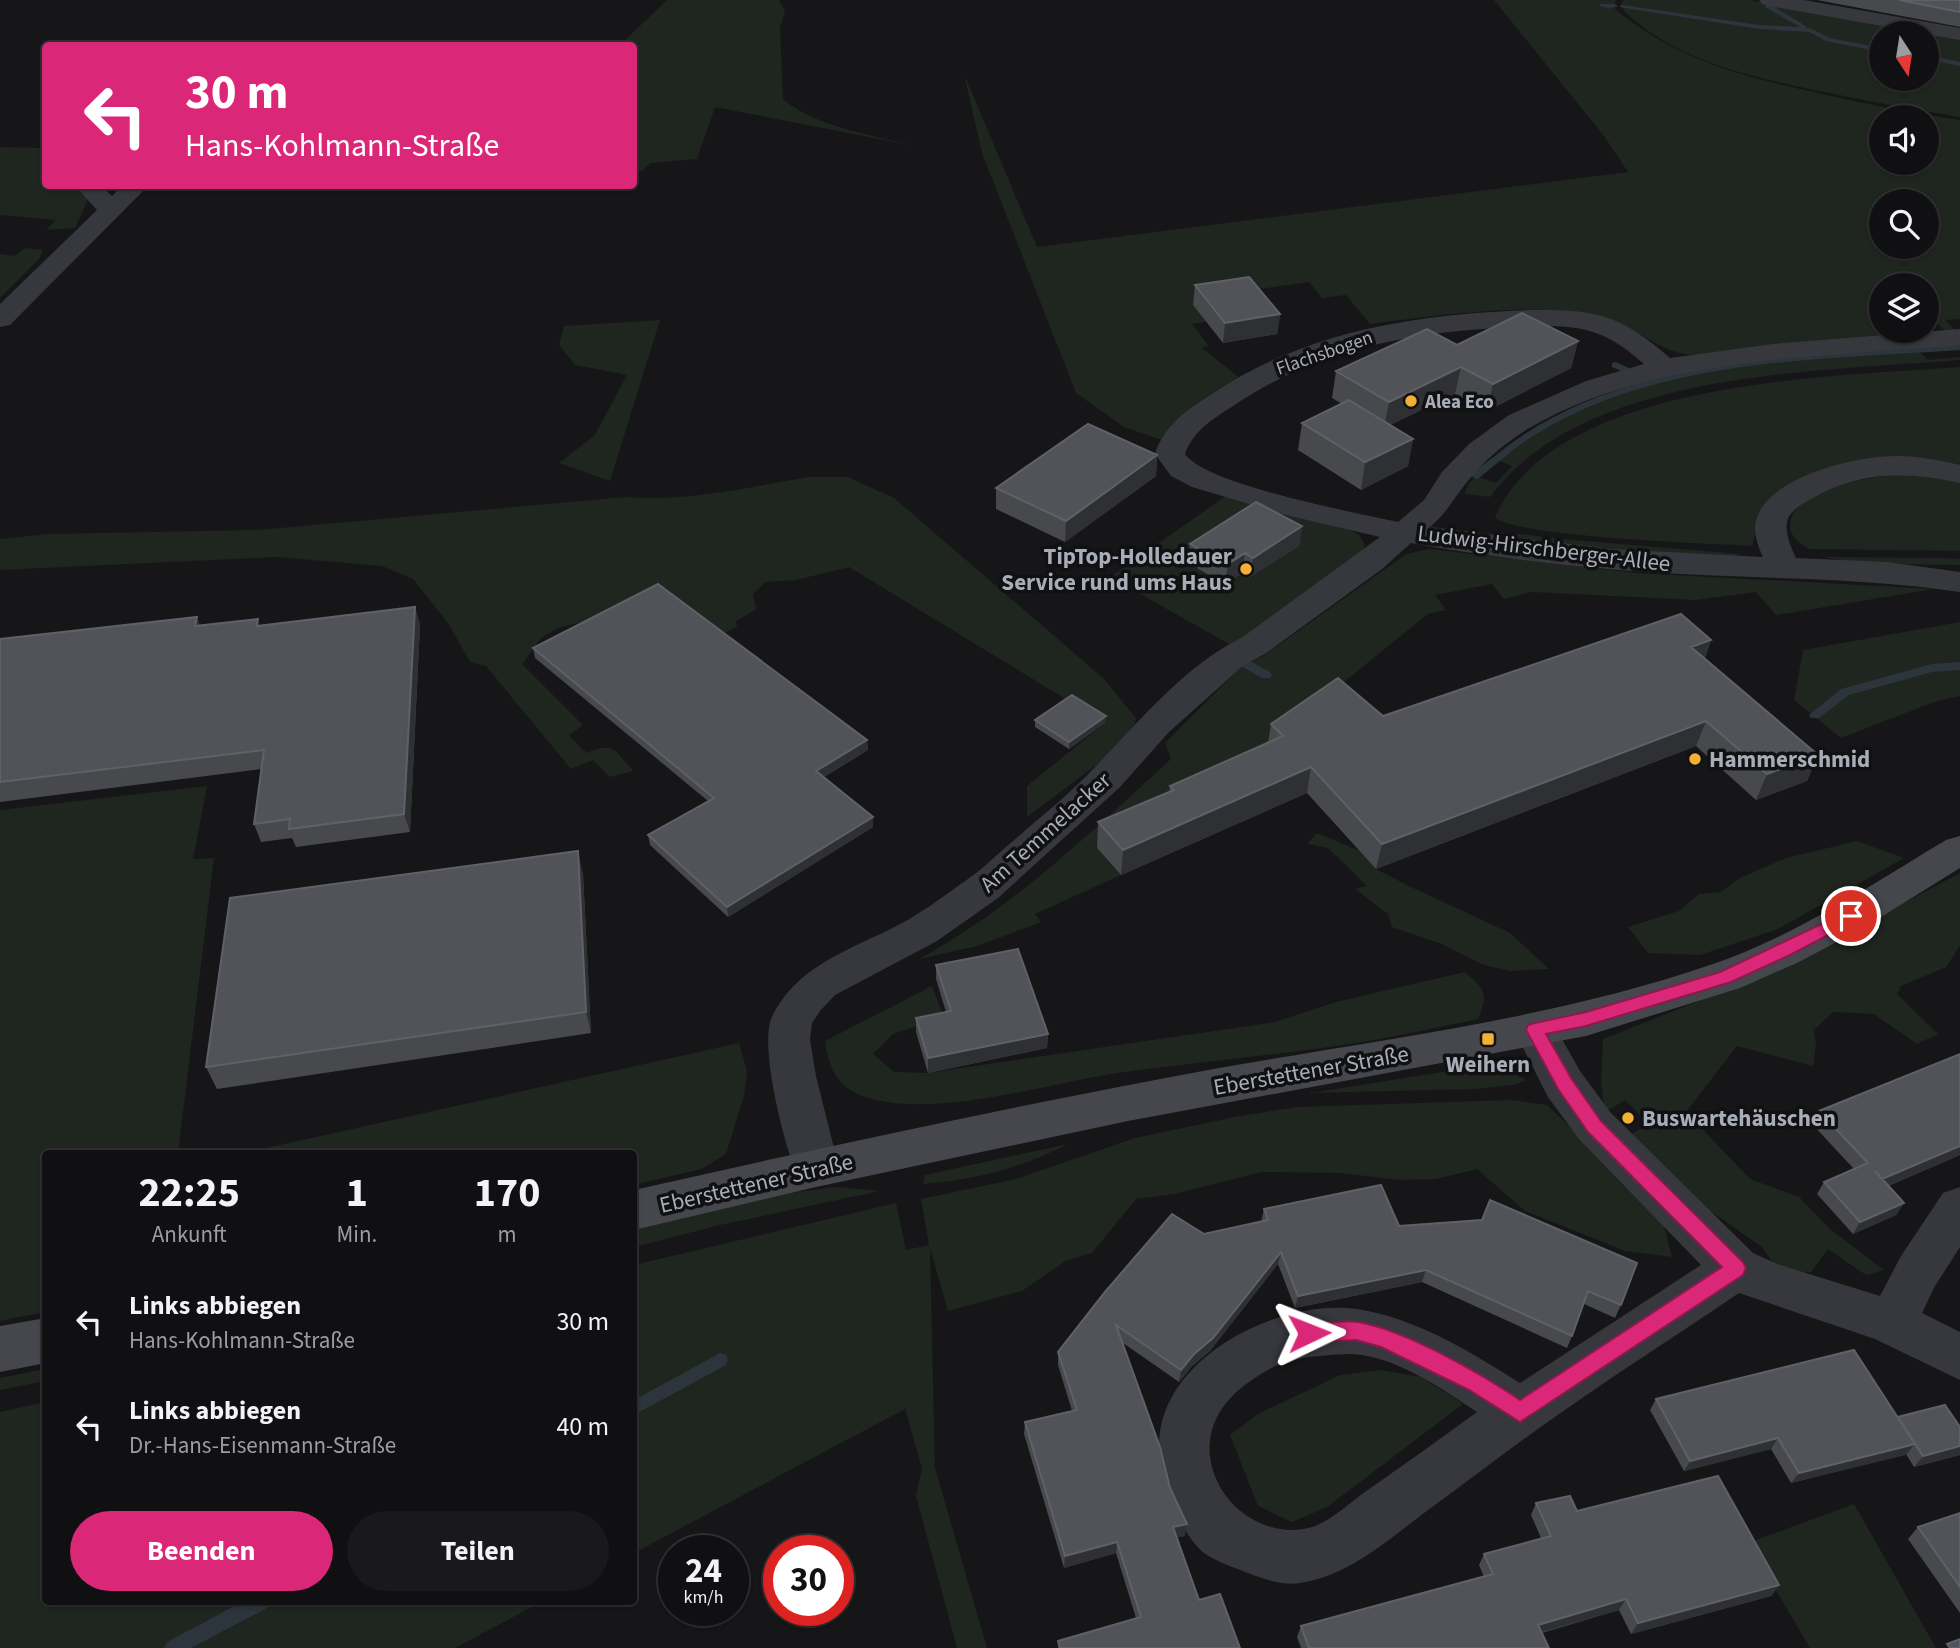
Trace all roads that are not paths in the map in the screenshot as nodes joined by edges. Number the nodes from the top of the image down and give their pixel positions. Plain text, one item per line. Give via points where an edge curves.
1 (1769, 0) edge
2 (1960, 34) edge
3 (91, 189) edge
4 (133, 189) edge
5 (111, 209) junction
6 (0, 318) edge
7 (1960, 337) edge
8 (1664, 367) junction
9 (1960, 474) edge
10 (1405, 532) junction
11 (1784, 569) junction
12 (1960, 582) edge
13 (1960, 850) edge
14 (1535, 1030) junction
15 (816, 1168) junction
16 (1960, 1207) edge
17 (637, 1209) edge
18 (1736, 1268) junction
19 (1892, 1323) junction
20 (42, 1341) edge
21 (0, 1349) edge
22 (1960, 1357) edge
23 (1520, 1412) junction

1 - 2 street
3 - 5 street
4 - 5 street
5 - 6 street
7 - 8 street, Ludwig-Hirschberger-Allee
8 - 10 street, Ludwig-Hirschberger-Allee via 1596,387 1520,421 1480,450 1436,506
8 - 10 street, Flachsbogen via 1619,331 1595,322 1501,319 1408,328 1329,347 1261,374 1205,411 1181,432 1171,449 1174,464 1208,481 1323,515
9 - 11 street via 1922,467 1870,467 1810,485 1783,503 1771,523
10 - 11 street, Ludwig-Hirschberger-Allee via 1561,554
10 - 15 street, Am Temmelacker via 1344,582 1233,656 984,888 923,930 820,984 792,1021 789,1044
11 - 12 street, Ludwig-Hirschberger-Allee
13 - 14 main road, Eberstettener Straße via 1851,916 1725,977
14 - 15 main road, Eberstettener Straße via 1128,1103
14 - 18 street via 1564,1084 1595,1126
15 - 17 main road, Eberstettener Straße
16 - 19 street via 1918,1271
18 - 19 street via 1768,1283
18 - 23 street
19 - 22 street
20 - 21 main road
23 - 23 street via 1340,1542 1289,1557 1254,1549 1221,1532 1188,1473 1185,1434 1210,1387 1234,1362 1270,1343 1309,1333 1356,1331 1385,1339 1476,1383

